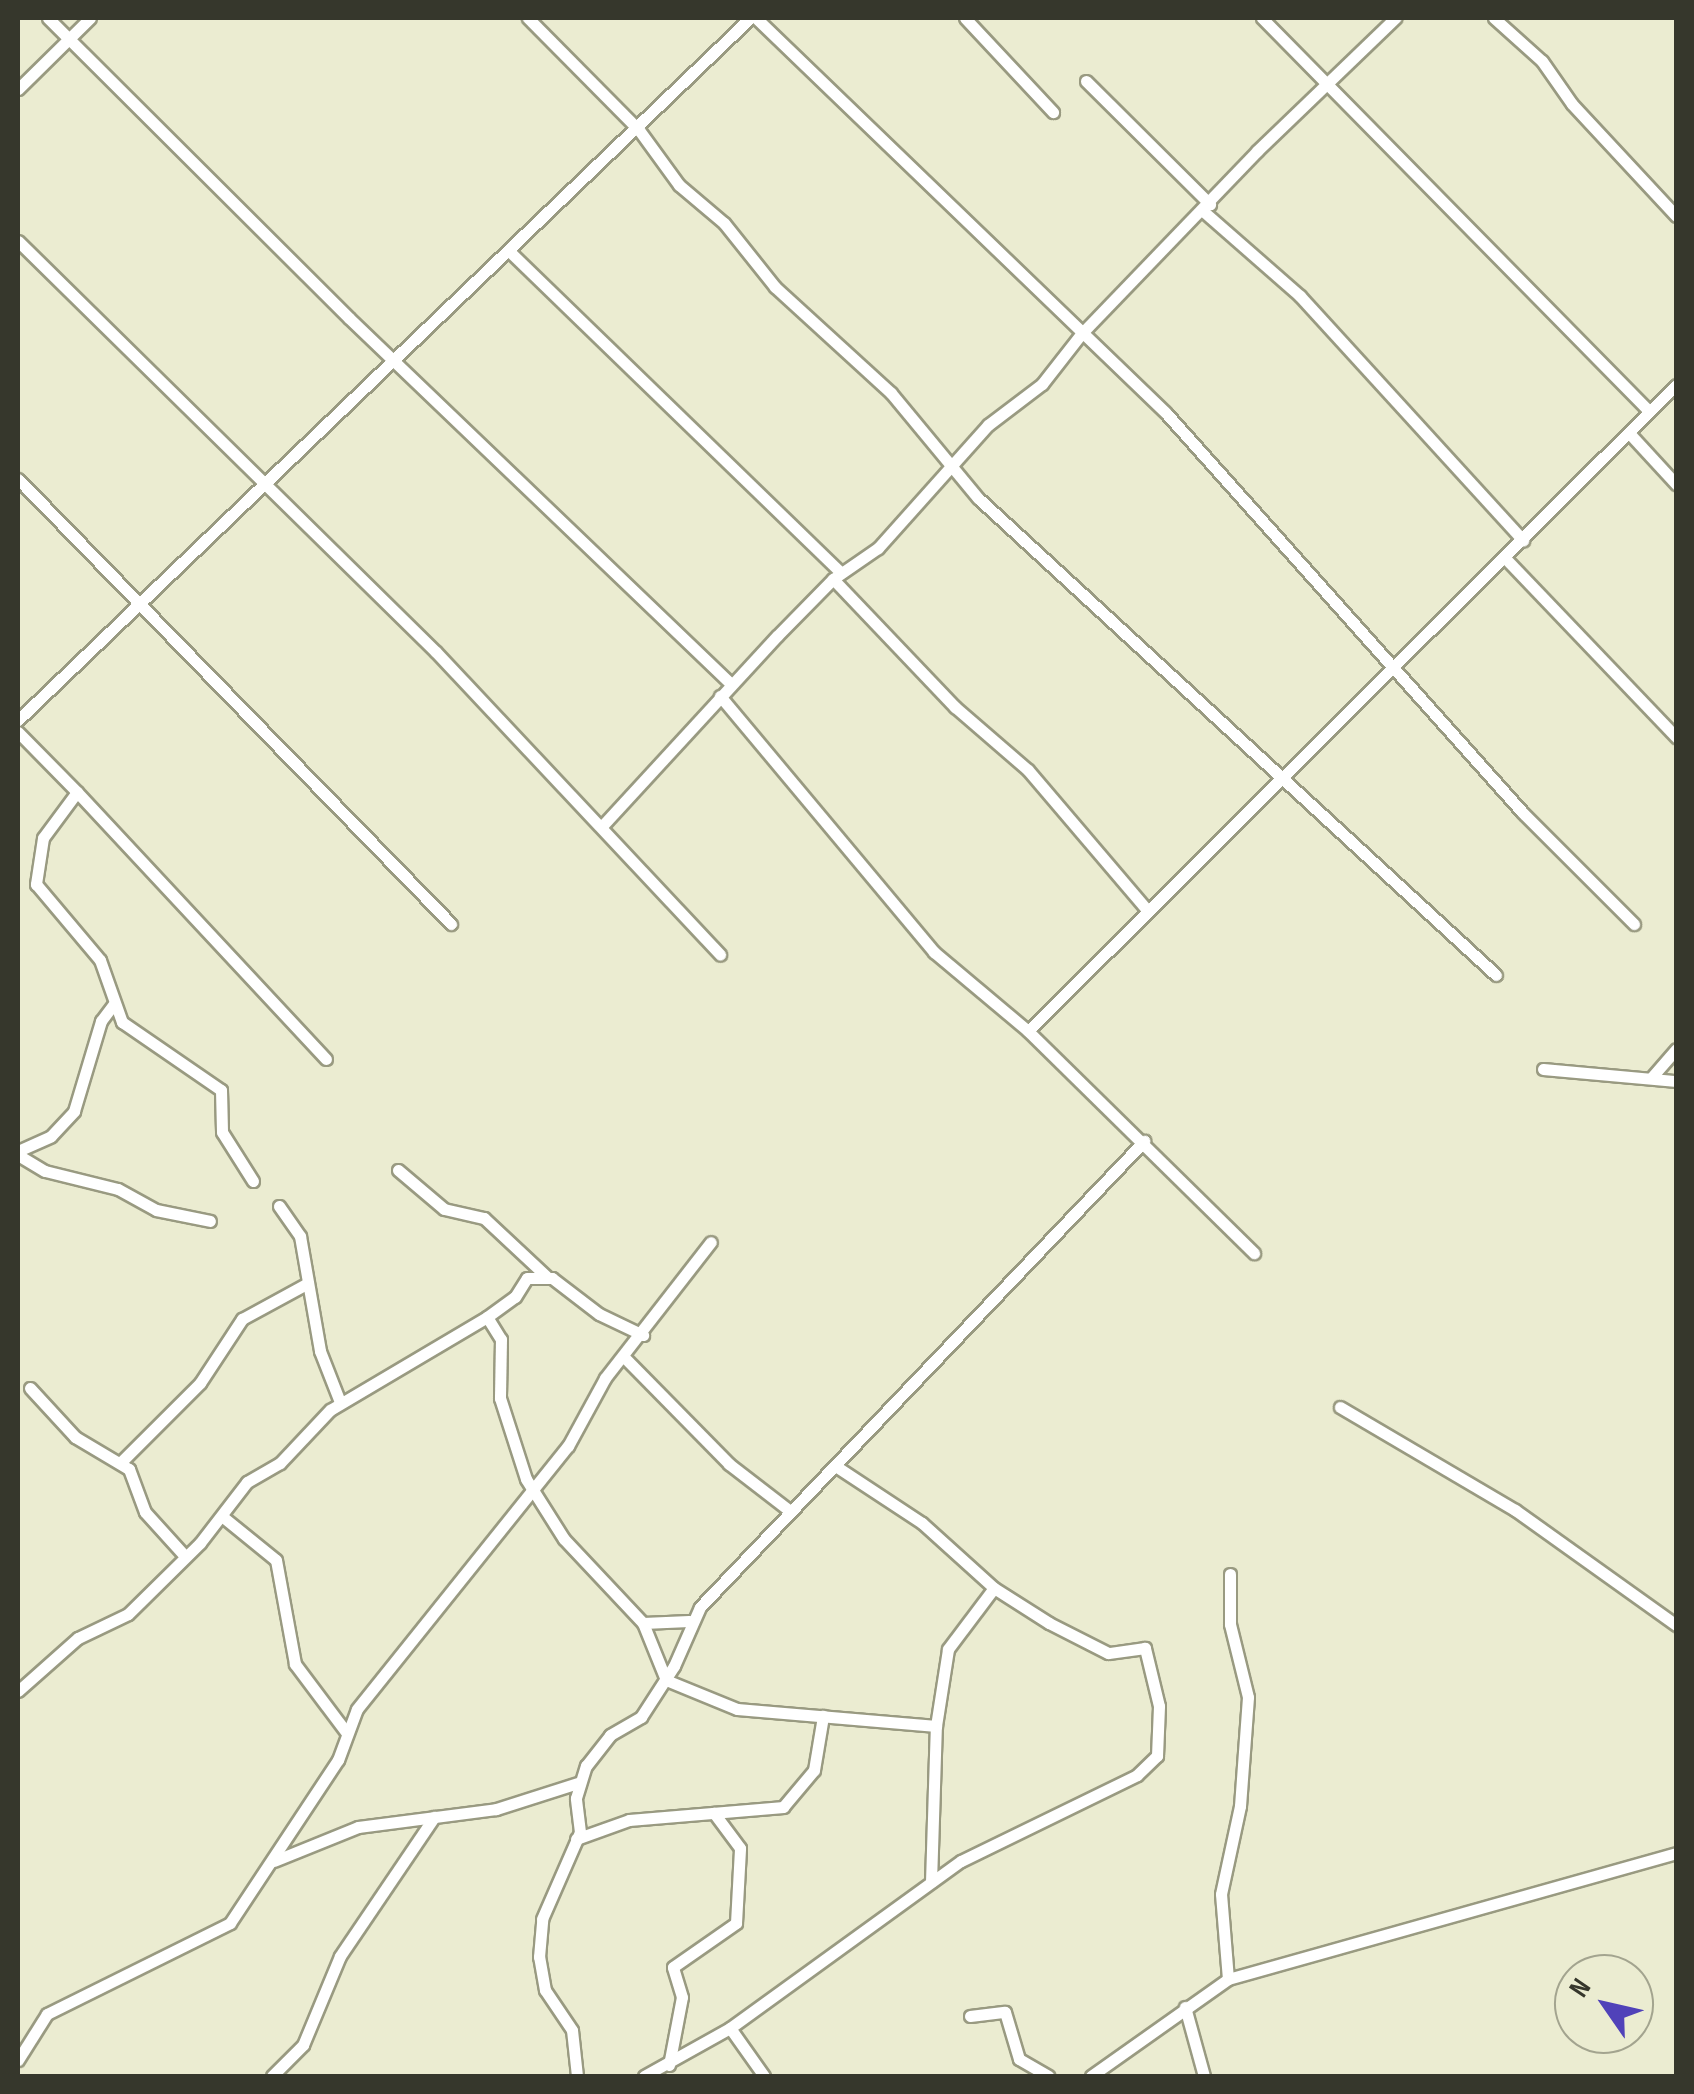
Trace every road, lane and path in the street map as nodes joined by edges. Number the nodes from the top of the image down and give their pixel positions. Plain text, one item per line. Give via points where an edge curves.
1 (48, 18) edge
2 (90, 18) edge
3 (528, 18) edge
4 (753, 18) edge
5 (965, 18) edge
6 (1262, 18) edge
7 (1396, 18) edge
8 (1494, 18) edge
9 (70, 39) junction
10 (1326, 80) junction
11 (1086, 81) dead end
12 (18, 89) edge
13 (1053, 112) dead end
14 (639, 130) junction
15 (1207, 208) junction
16 (1676, 216) edge
17 (18, 242) edge
18 (510, 252) junction
19 (1081, 334) junction
20 (397, 358) junction
21 (1676, 385) edge
22 (1649, 410) junction
23 (1630, 434) junction
24 (951, 462) junction
25 (18, 479) edge
26 (267, 481) junction
27 (1676, 484) edge
28 (1523, 540) junction
29 (1505, 558) junction
30 (837, 576) junction
31 (136, 602) junction
32 (1392, 670) junction
33 (731, 684) junction
34 (720, 696) junction
35 (18, 720) edge
36 (18, 732) edge
37 (1676, 737) edge
38 (1281, 780) junction
39 (77, 792) junction
40 (604, 824) junction
41 (1148, 911) junction
42 (451, 924) dead end
43 (1634, 924) dead end
44 (720, 954) dead end
45 (1496, 975) dead end
46 (113, 1005) junction
47 (1028, 1031) junction
48 (1676, 1049) edge
49 (326, 1059) dead end
50 (1543, 1070) dead end
51 (1650, 1078) junction
52 (1676, 1081) edge
53 (1144, 1141) junction
54 (18, 1153) edge
55 (398, 1170) dead end
56 (253, 1181) dead end
57 (279, 1206) dead end
58 (210, 1222) dead end
59 (712, 1242) dead end
60 (1254, 1253) dead end
61 (546, 1276) junction
62 (308, 1283) junction
63 (487, 1317) junction
64 (643, 1335) junction
65 (624, 1357) junction
66 (30, 1388) dead end
67 (340, 1402) junction
68 (1340, 1407) dead end
69 (121, 1462) junction
70 (837, 1466) junction
71 (534, 1487) junction
72 (790, 1511) junction
73 (223, 1517) junction
74 (184, 1555) junction
75 (1230, 1574) dead end
76 (994, 1588) junction
77 (689, 1621) junction
78 (643, 1623) junction
79 (1676, 1625) edge
80 (666, 1680) junction
81 (18, 1691) edge
82 (823, 1716) junction
83 (936, 1726) junction
84 (346, 1732) junction
85 (578, 1783) junction
86 (714, 1813) junction
87 (434, 1816) junction
88 (576, 1839) junction
89 (1676, 1853) edge
90 (272, 1862) junction
91 (931, 1882) junction
92 (1228, 1979) junction
93 (1185, 2007) junction
94 (970, 2016) dead end
95 (730, 2028) junction
96 (18, 2060) edge
97 (669, 2065) junction
98 (272, 2076) edge
99 (576, 2076) edge
100 (644, 2076) edge
101 (764, 2076) edge
102 (1049, 2076) edge
103 (1091, 2076) edge
104 (1204, 2076) edge

1 - 9 street
2 - 9 street
3 - 14 street
4 - 14 street
4 - 19 street
5 - 13 street
6 - 10 street
7 - 10 street
8 - 16 street via 1542,61 1572,104
9 - 12 street
9 - 20 street
10 - 15 street
10 - 22 street
11 - 15 street
14 - 18 street
14 - 24 street via 679,185 724,222 776,287 881,383
15 - 19 street
15 - 28 street via 1300,296
17 - 26 street
18 - 20 street
18 - 30 street
19 - 24 street via 1042,384
19 - 32 street via 1166,413
20 - 26 street
20 - 33 street
21 - 22 street
22 - 23 street
23 - 27 street
23 - 28 street
24 - 30 street via 878,548
24 - 38 street via 978,498
25 - 31 street
26 - 31 street
26 - 40 street
28 - 29 street
29 - 32 street
29 - 37 street
30 - 33 street
30 - 41 street via 955,707 1028,770
31 - 35 street
31 - 42 street
32 - 38 street
32 - 43 street
33 - 34 street
34 - 40 street
34 - 47 street via 934,952
36 - 39 street
38 - 41 street
38 - 45 street
39 - 46 street via 42,838 34,877 100,960
39 - 49 street
40 - 44 street
41 - 47 street
46 - 54 street via 100,1021 74,1111 51,1136
46 - 56 street via 122,1022 221,1090 222,1132
47 - 53 street
48 - 51 street
50 - 51 street
51 - 52 street
53 - 60 street
53 - 70 street
54 - 58 street via 45,1171
55 - 61 street via 444,1209 484,1218
57 - 62 street via 300,1236
59 - 64 street
61 - 63 street via 526,1278 515,1297
61 - 64 street
62 - 67 street via 320,1351
62 - 69 street via 242,1318 200,1383
63 - 67 street via 386,1382
63 - 71 street via 503,1348 500,1398
64 - 65 street
65 - 71 street
65 - 72 street via 729,1464
66 - 69 street via 75,1437
67 - 73 street via 280,1463 247,1482
68 - 79 street via 1486,1491
69 - 74 street via 145,1512
70 - 72 street
70 - 76 street via 922,1523
71 - 78 street via 564,1539
71 - 84 street
72 - 77 street
73 - 74 street
73 - 84 street via 276,1560 294,1664
74 - 81 street via 128,1614 78,1638
75 - 92 street via 1230,1624 1248,1697 1240,1806 1221,1894
76 - 83 street via 948,1650
76 - 91 street via 1100,1651 1145,1648 1161,1740 1149,1768
77 - 78 street
77 - 80 street
78 - 80 street
80 - 82 street via 737,1709
80 - 85 street via 636,1723 610,1735
82 - 83 street
82 - 86 street via 814,1770 789,1803 777,1810
83 - 91 street
84 - 90 street via 338,1760
85 - 87 street via 496,1809
85 - 88 street
86 - 88 street via 629,1820
86 - 97 street via 740,1848 736,1923 674,1966 671,1977 682,1997
87 - 90 street via 358,1827
87 - 98 street via 340,1956 302,2044
88 - 99 street via 545,1909 539,1957 545,1990 572,2030
89 - 92 street
90 - 96 street via 230,1924 47,2014
91 - 95 street
92 - 93 street
93 - 103 street
93 - 104 street
94 - 102 street via 1005,2012 1019,2059
95 - 97 street
95 - 101 street
97 - 100 street

